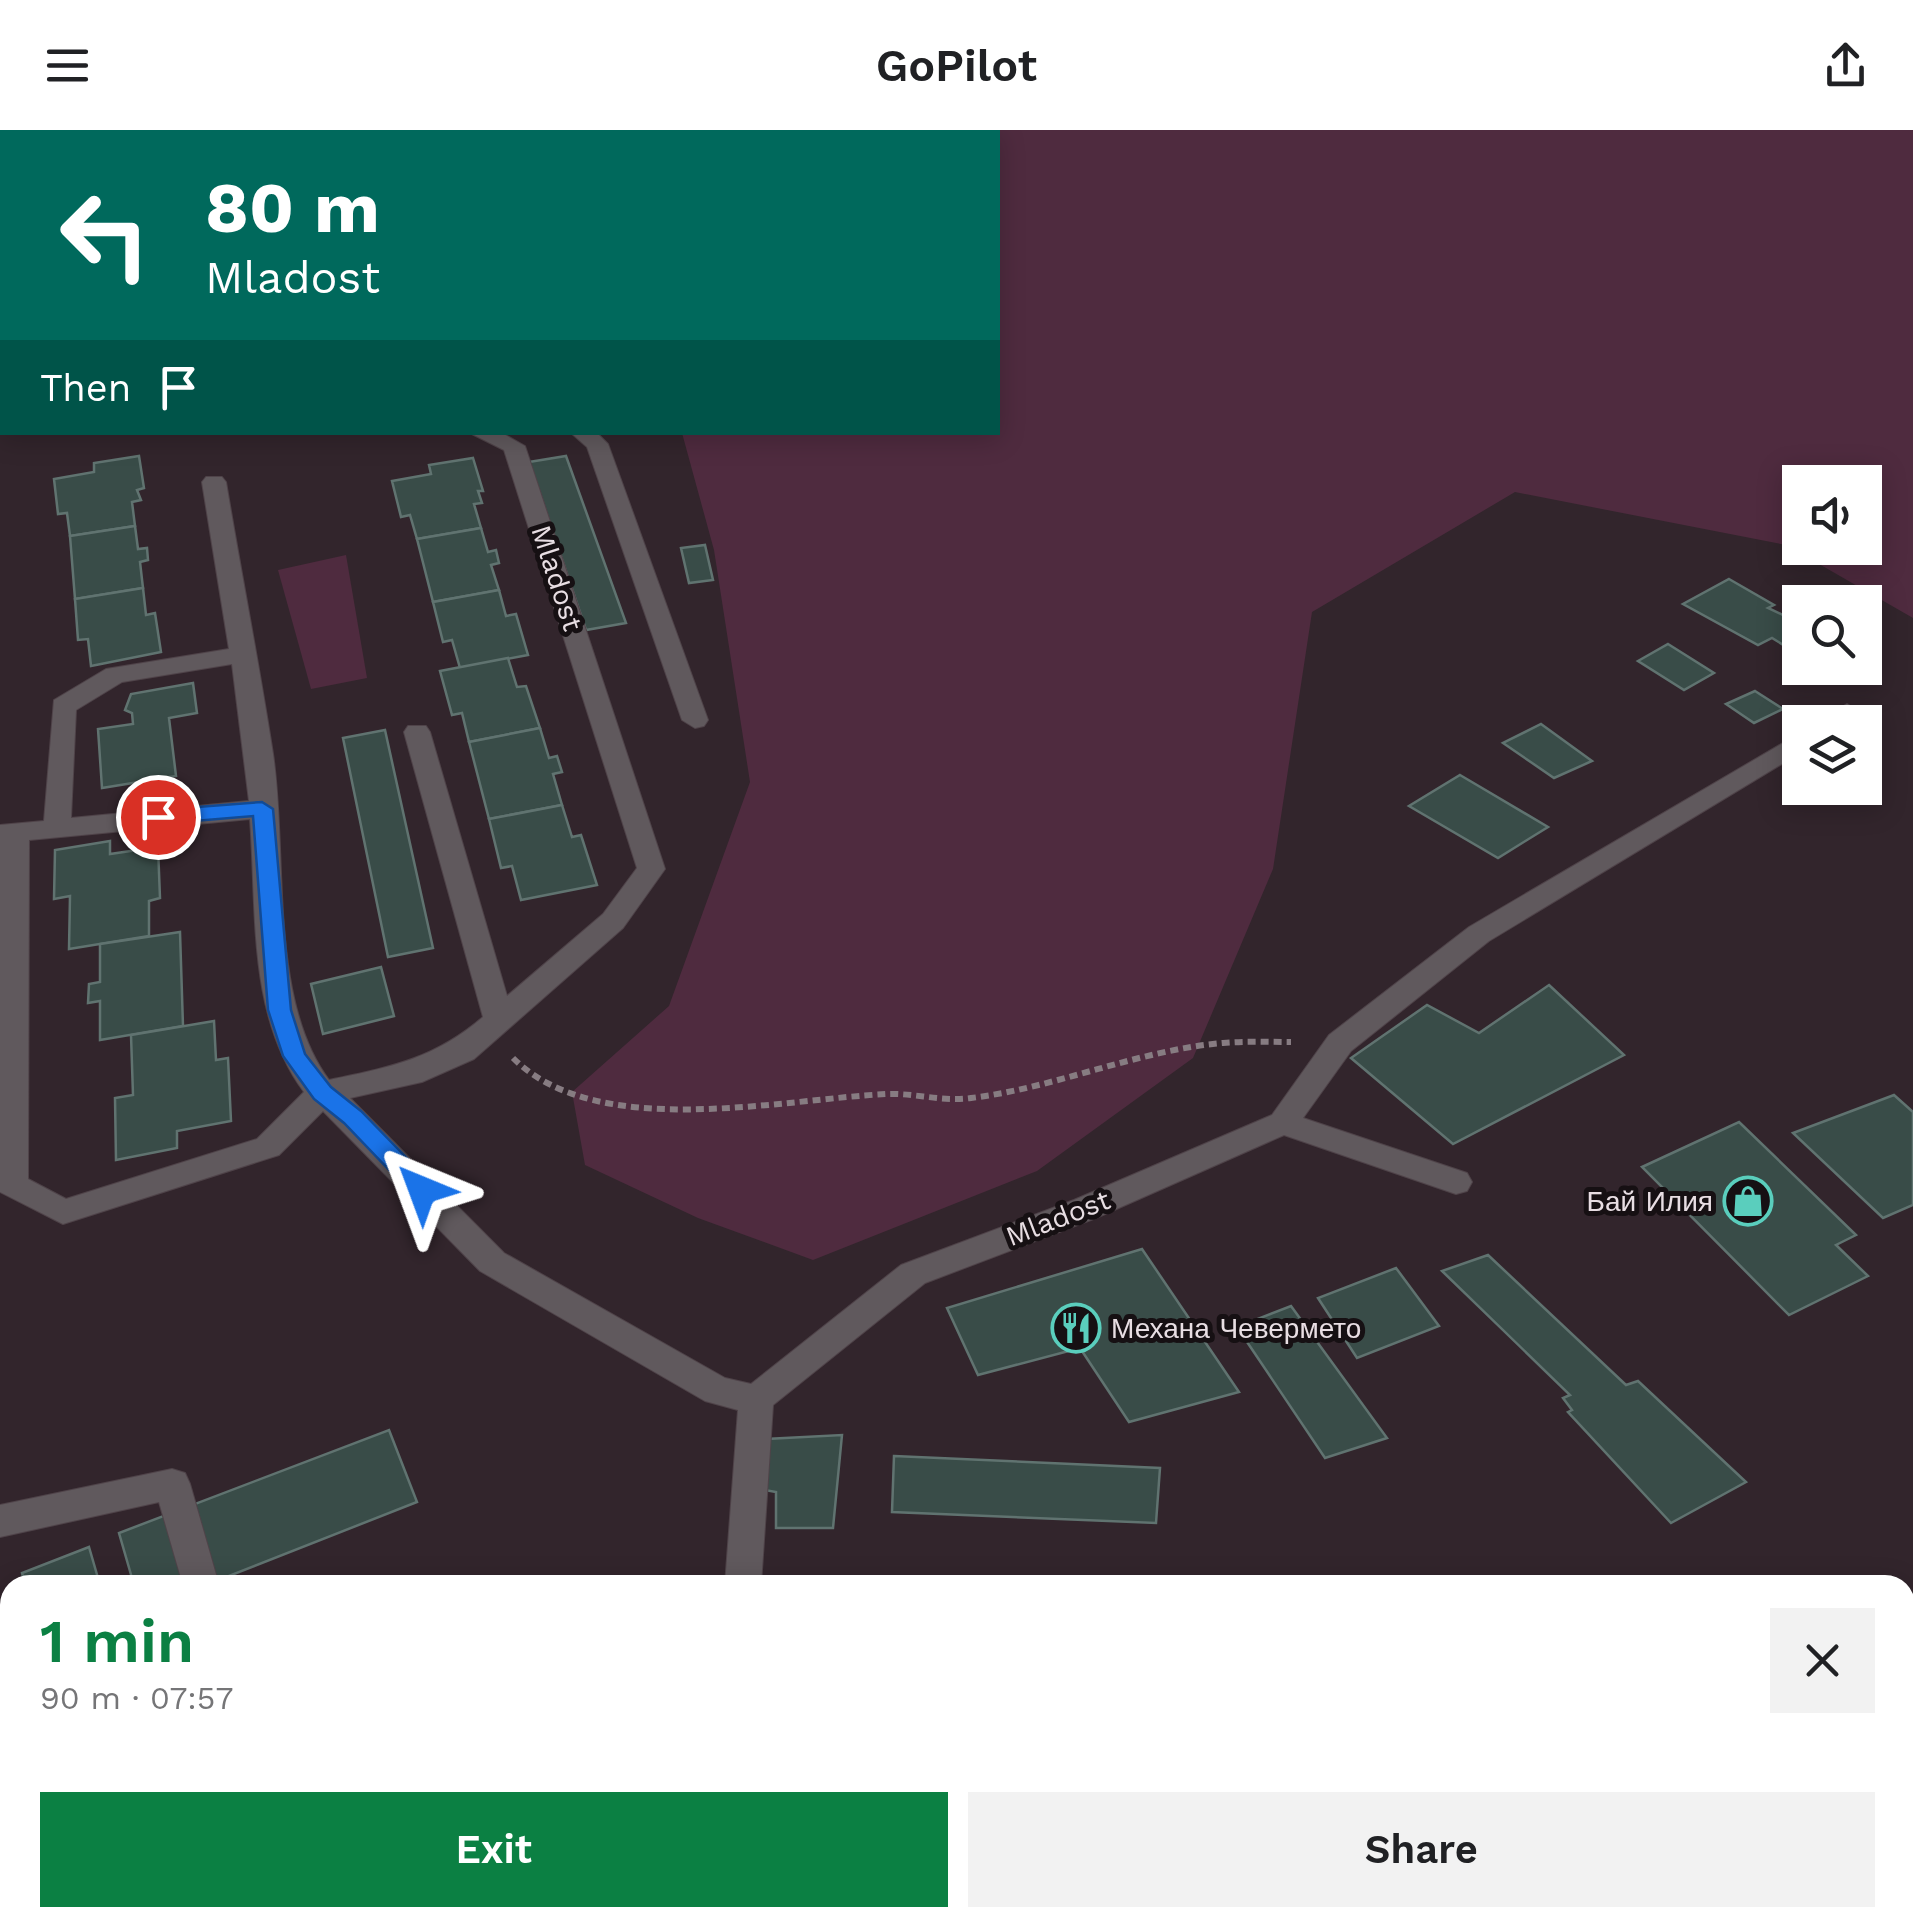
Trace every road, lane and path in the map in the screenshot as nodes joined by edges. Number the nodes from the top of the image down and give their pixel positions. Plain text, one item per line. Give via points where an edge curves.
1 (486, 435) edge
2 (585, 435) edge
3 (214, 482) dead end
4 (241, 655) junction
5 (695, 720) dead end
6 (417, 732) dead end
7 (1782, 752) edge
8 (262, 809) junction
9 (57, 826) junction
10 (8, 833) edge
11 (499, 1020) junction
12 (1340, 1043) junction
13 (322, 1093) junction
14 (1283, 1122) junction
15 (1456, 1182) dead end
16 (756, 1399) junction
17 (0, 1522) edge
18 (198, 1575) edge
19 (744, 1575) edge

1 - 11 street, Mladost via 514,446 651,869 613,920
2 - 5 street via 597,444
3 - 4 street
4 - 8 street
4 - 9 street via 115,675 63,706
6 - 11 street
7 - 12 street via 1479,934
8 - 9 street
8 - 13 street via 280,1010 295,1056
9 - 10 street
10 - 13 street via 12,1185 63,1212 268,1147
11 - 12 path via 508,1052 532,1077 610,1103 666,1109 776,1107 889,1094 968,1099 1220,1043
11 - 13 street, Mladost via 464,1051 412,1074
12 - 14 street
13 - 16 street via 492,1262 717,1391
14 - 15 street
14 - 16 street, Mladost via 1085,1209 913,1274
16 - 19 street
17 - 18 street via 172,1484

